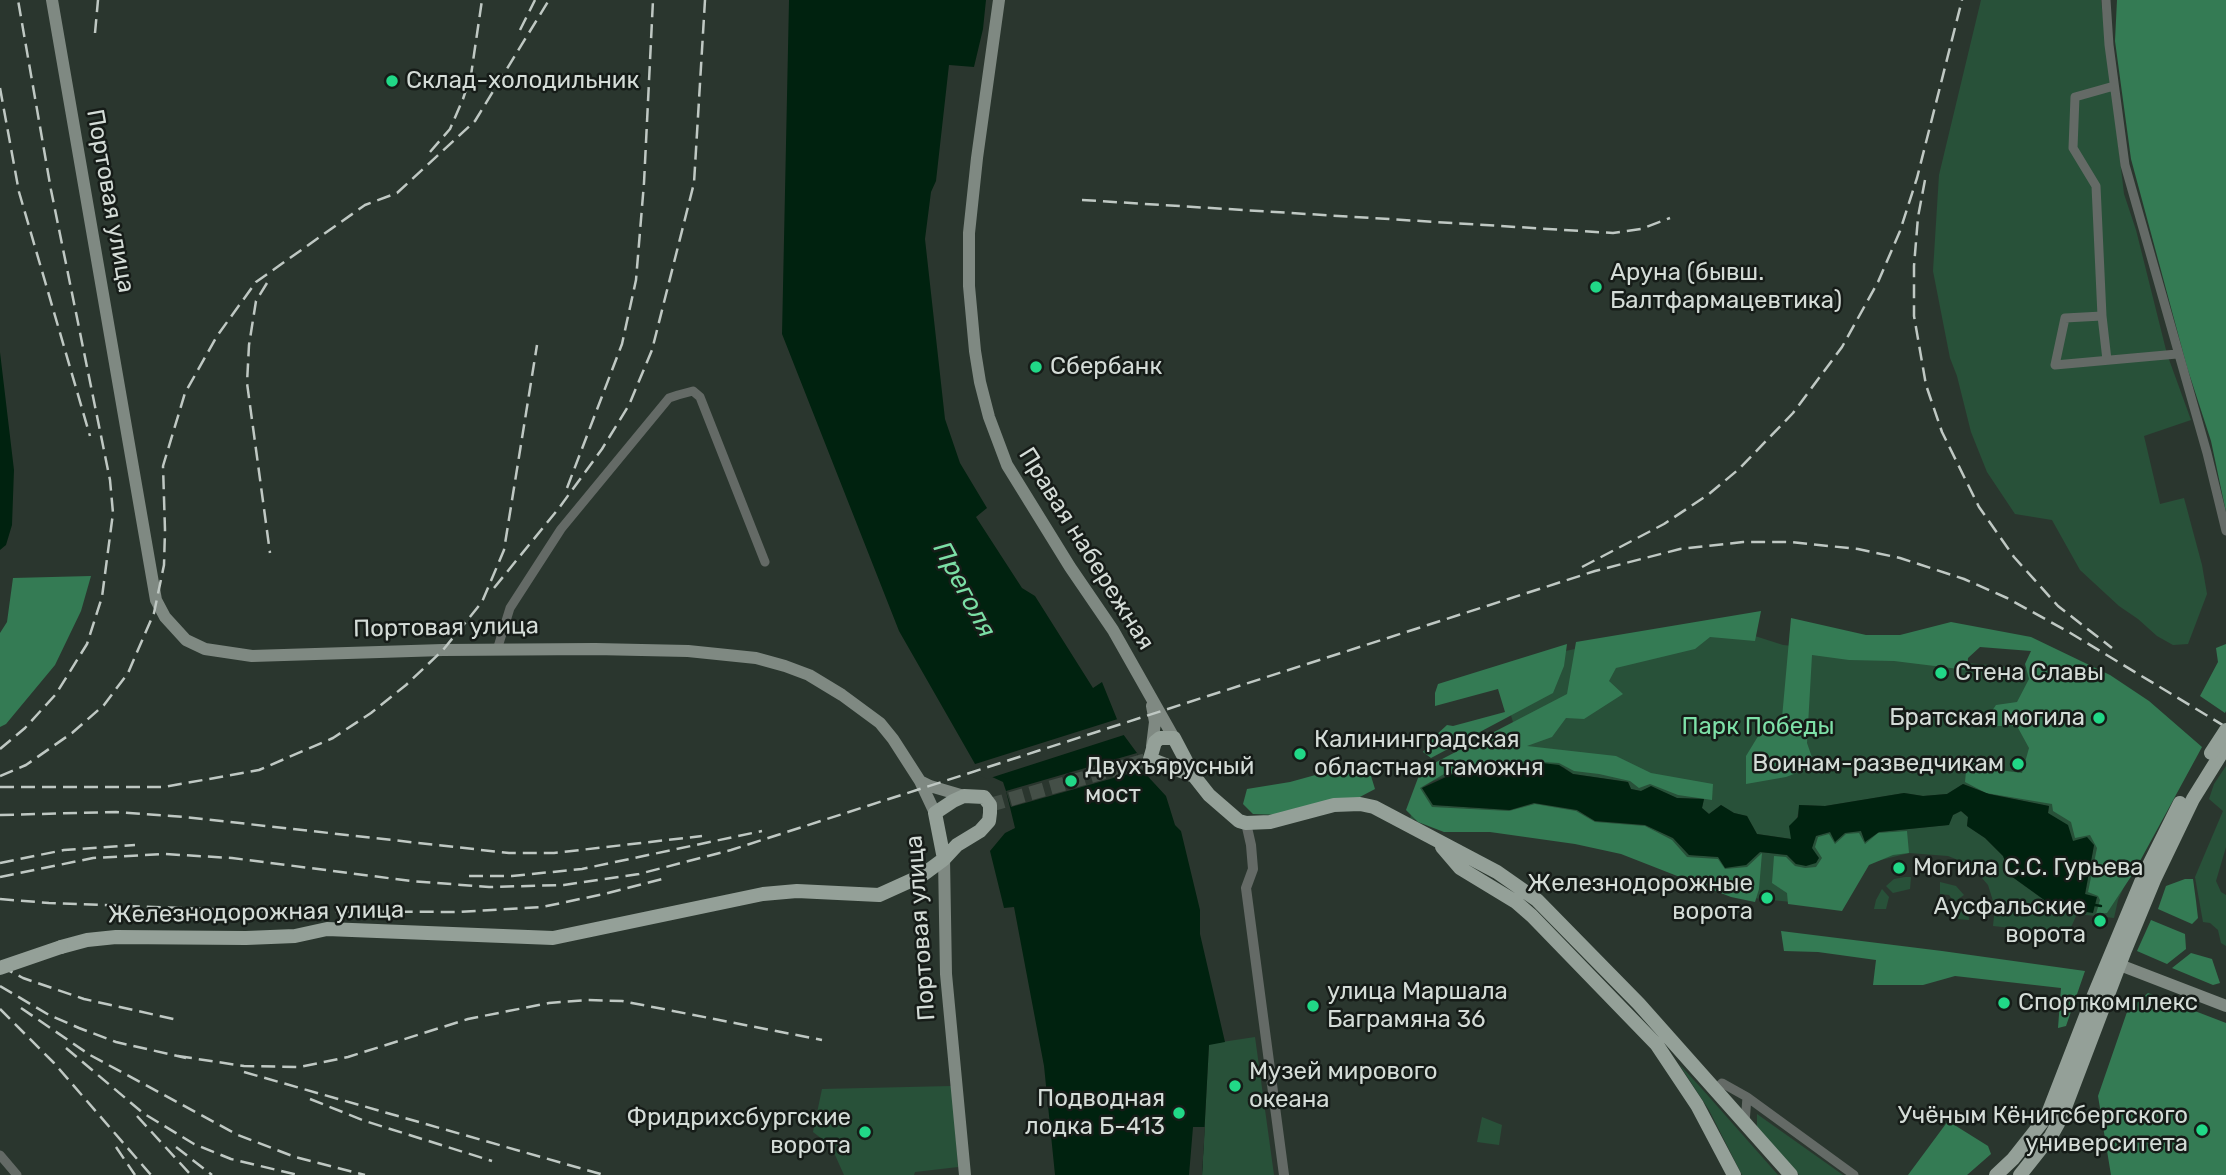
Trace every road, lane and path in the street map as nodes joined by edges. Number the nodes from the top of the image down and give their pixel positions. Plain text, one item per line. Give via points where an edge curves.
1 (52, 0) edge
2 (999, 0) edge
3 (2106, 0) edge
4 (2115, 86) junction
5 (2102, 316) junction
6 (2177, 354) junction
7 (2107, 360) junction
8 (2226, 531) edge
9 (765, 562) dead end
10 (497, 650) junction
11 (1151, 699) junction
12 (2226, 730) edge
13 (1174, 738) junction
14 (1152, 746) junction
15 (2218, 752) edge
16 (1194, 776) junction
17 (920, 781) junction
18 (964, 796) junction
19 (935, 813) junction
20 (1247, 823) junction
21 (1438, 843) junction
22 (944, 859) junction
23 (2114, 963) junction
24 (0, 968) edge
25 (2226, 1006) edge
26 (1715, 1090) junction
27 (1747, 1097) junction
28 (1745, 1123) junction
29 (0, 1156) edge
30 (18, 1175) edge
31 (965, 1175) edge
32 (1284, 1175) edge
33 (1734, 1175) edge
34 (1791, 1175) edge
35 (1854, 1175) edge
36 (1996, 1175) edge
37 (2020, 1175) edge

1 - 10 main road, Портовая улица via 156,600 165,617 186,640 228,654
2 - 11 main road, Правая набережная via 969,233 969,286 980,382 1007,465 1113,630
3 - 4 street
4 - 5 street via 2075,97 2073,148 2096,186
4 - 6 street via 2125,164
5 - 7 street
5 - 7 street via 2065,318 2055,365
6 - 7 street
6 - 8 street
9 - 10 street via 700,397 693,391 669,398 561,529 510,608
10 - 17 main road, Портовая улица via 698,651 785,666 827,685 880,723
11 - 13 main road, Правая набережная
11 - 14 main road via 1155,722
12 - 15 main road, bridge
13 - 14 main road via 1160,738
13 - 16 main road
14 - 16 main road via 1150,759
15 - 23 main road via 2164,834
16 - 20 main road via 1215,802
17 - 18 main road, Железнодорожная улица
17 - 19 main road, Портовая улица
18 - 19 main road
18 - 22 main road, Железнодорожная улица via 984,797 990,805 989,821
19 - 22 main road, Портовая улица
20 - 21 main road via 1360,804 1387,812
20 - 32 street via 1253,869 1246,888
21 - 26 main road via 1497,872 1537,900
21 - 33 main road via 1460,868 1532,916 1657,1045
22 - 24 main road, Железнодорожная улица, bridge via 921,876 879,895 763,894 553,938 327,929 246,938 117,937 87,940
22 - 31 main road, Портовая улица via 946,974
23 - 25 main road
23 - 36 main road via 2047,1116
23 - 37 main road via 2061,1118
26 - 27 street via 1722,1083
26 - 28 main road
27 - 28 street
27 - 35 street
28 - 34 main road
29 - 30 street

